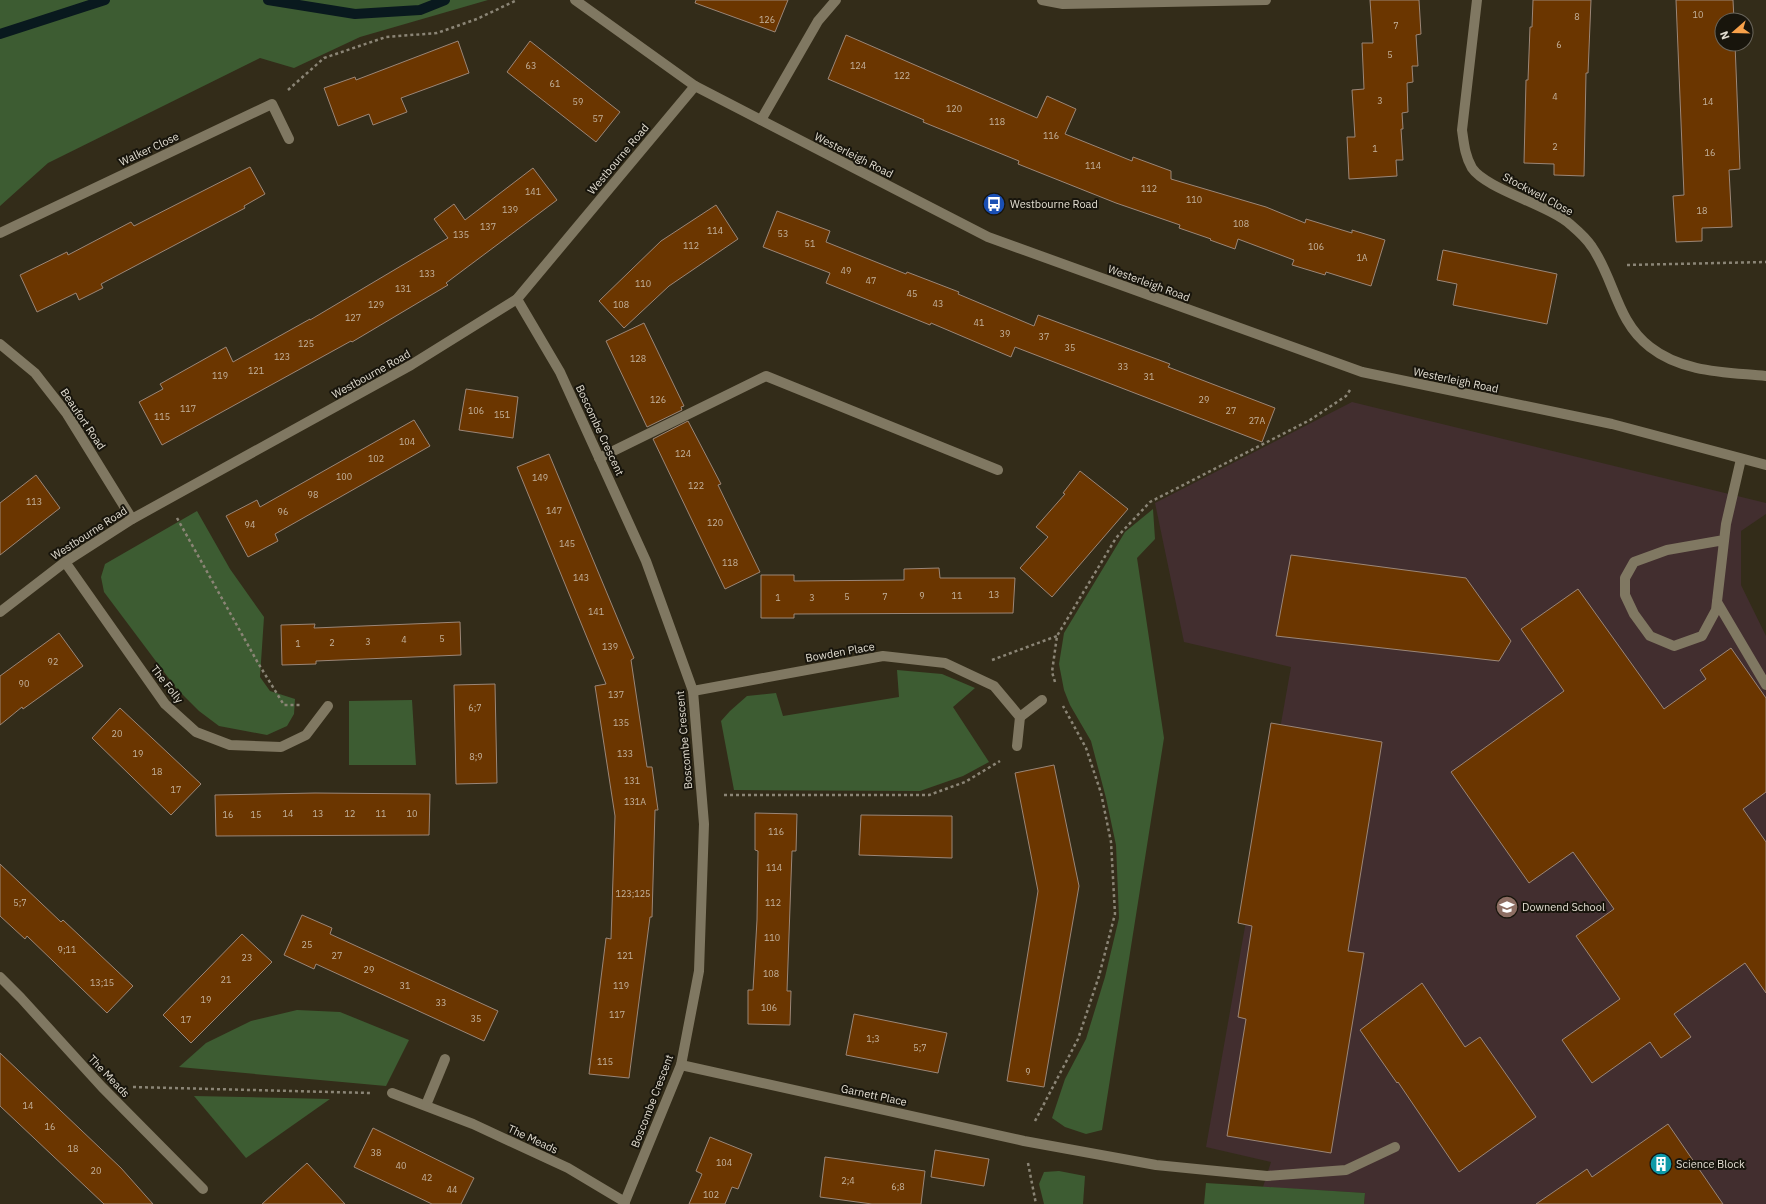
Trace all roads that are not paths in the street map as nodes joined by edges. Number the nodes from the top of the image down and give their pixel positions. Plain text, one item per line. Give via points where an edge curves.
1 (575, 0) edge
2 (836, 0) edge
3 (1042, 0) edge
4 (1266, 0) edge
5 (1477, 0) edge
6 (695, 86) junction
7 (761, 120) junction
8 (290, 139) dead end
9 (0, 233) edge
10 (517, 299) junction
11 (0, 344) edge
12 (1766, 376) edge
13 (599, 458) junction
14 (1741, 459) junction
15 (1766, 466) edge
16 (998, 470) dead end
17 (132, 519) junction
18 (1724, 540) junction
19 (65, 562) junction
20 (1717, 602) junction
21 (0, 612) edge
22 (1766, 685) edge
23 (693, 691) junction
24 (1042, 700) dead end
25 (328, 706) road end
26 (1020, 717) junction
27 (1017, 746) road end
28 (0, 977) edge
29 (445, 1059) dead end
30 (681, 1065) junction
31 (392, 1093) road end
32 (426, 1105) junction
33 (1395, 1147) dead end
34 (203, 1189) dead end
35 (625, 1203) edge

1 - 6 street, Westerleigh Road
2 - 7 street via 818,22
3 - 4 street via 1063,4
5 - 12 street, Stockwell Close via 1462,130 1465,152 1473,169 1487,181 1570,224 1592,246 1632,330 1650,348 1693,368
6 - 7 street, Westerleigh Road
6 - 10 street, Westbourne Road
7 - 14 street, Westerleigh Road via 988,237 1362,372 1612,424
8 - 9 street, Walker Close via 272,104
10 - 13 street, Boscombe Crescent via 560,372
10 - 17 street, Westbourne Road via 412,365
11 - 17 street, Beaufort Road via 35,373 67,414
13 - 16 street via 766,376
13 - 23 street, Boscombe Crescent via 646,560
14 - 15 street, Westerleigh Road
14 - 18 street
17 - 19 street, Westbourne Road
18 - 20 street
18 - 20 street via 1666,550 1634,562 1625,578 1625,594 1634,614 1650,636 1674,646 1702,636 1716,610
19 - 21 street, Westbourne Road
19 - 25 street, The Folly via 165,704 196,732 230,745 281,747 306,735
20 - 22 street
23 - 26 street, Bowden Place via 882,656 946,663 994,686
23 - 30 street, Boscombe Crescent via 704,824 699,971
24 - 26 street
26 - 27 street
28 - 34 street, The Meads via 102,1087
29 - 32 street
30 - 33 street, Garnett Place via 1024,1141 1156,1165 1266,1176 1346,1170
30 - 35 street, Boscombe Crescent
31 - 32 street, The Meads
32 - 35 street, The Meads via 568,1168

